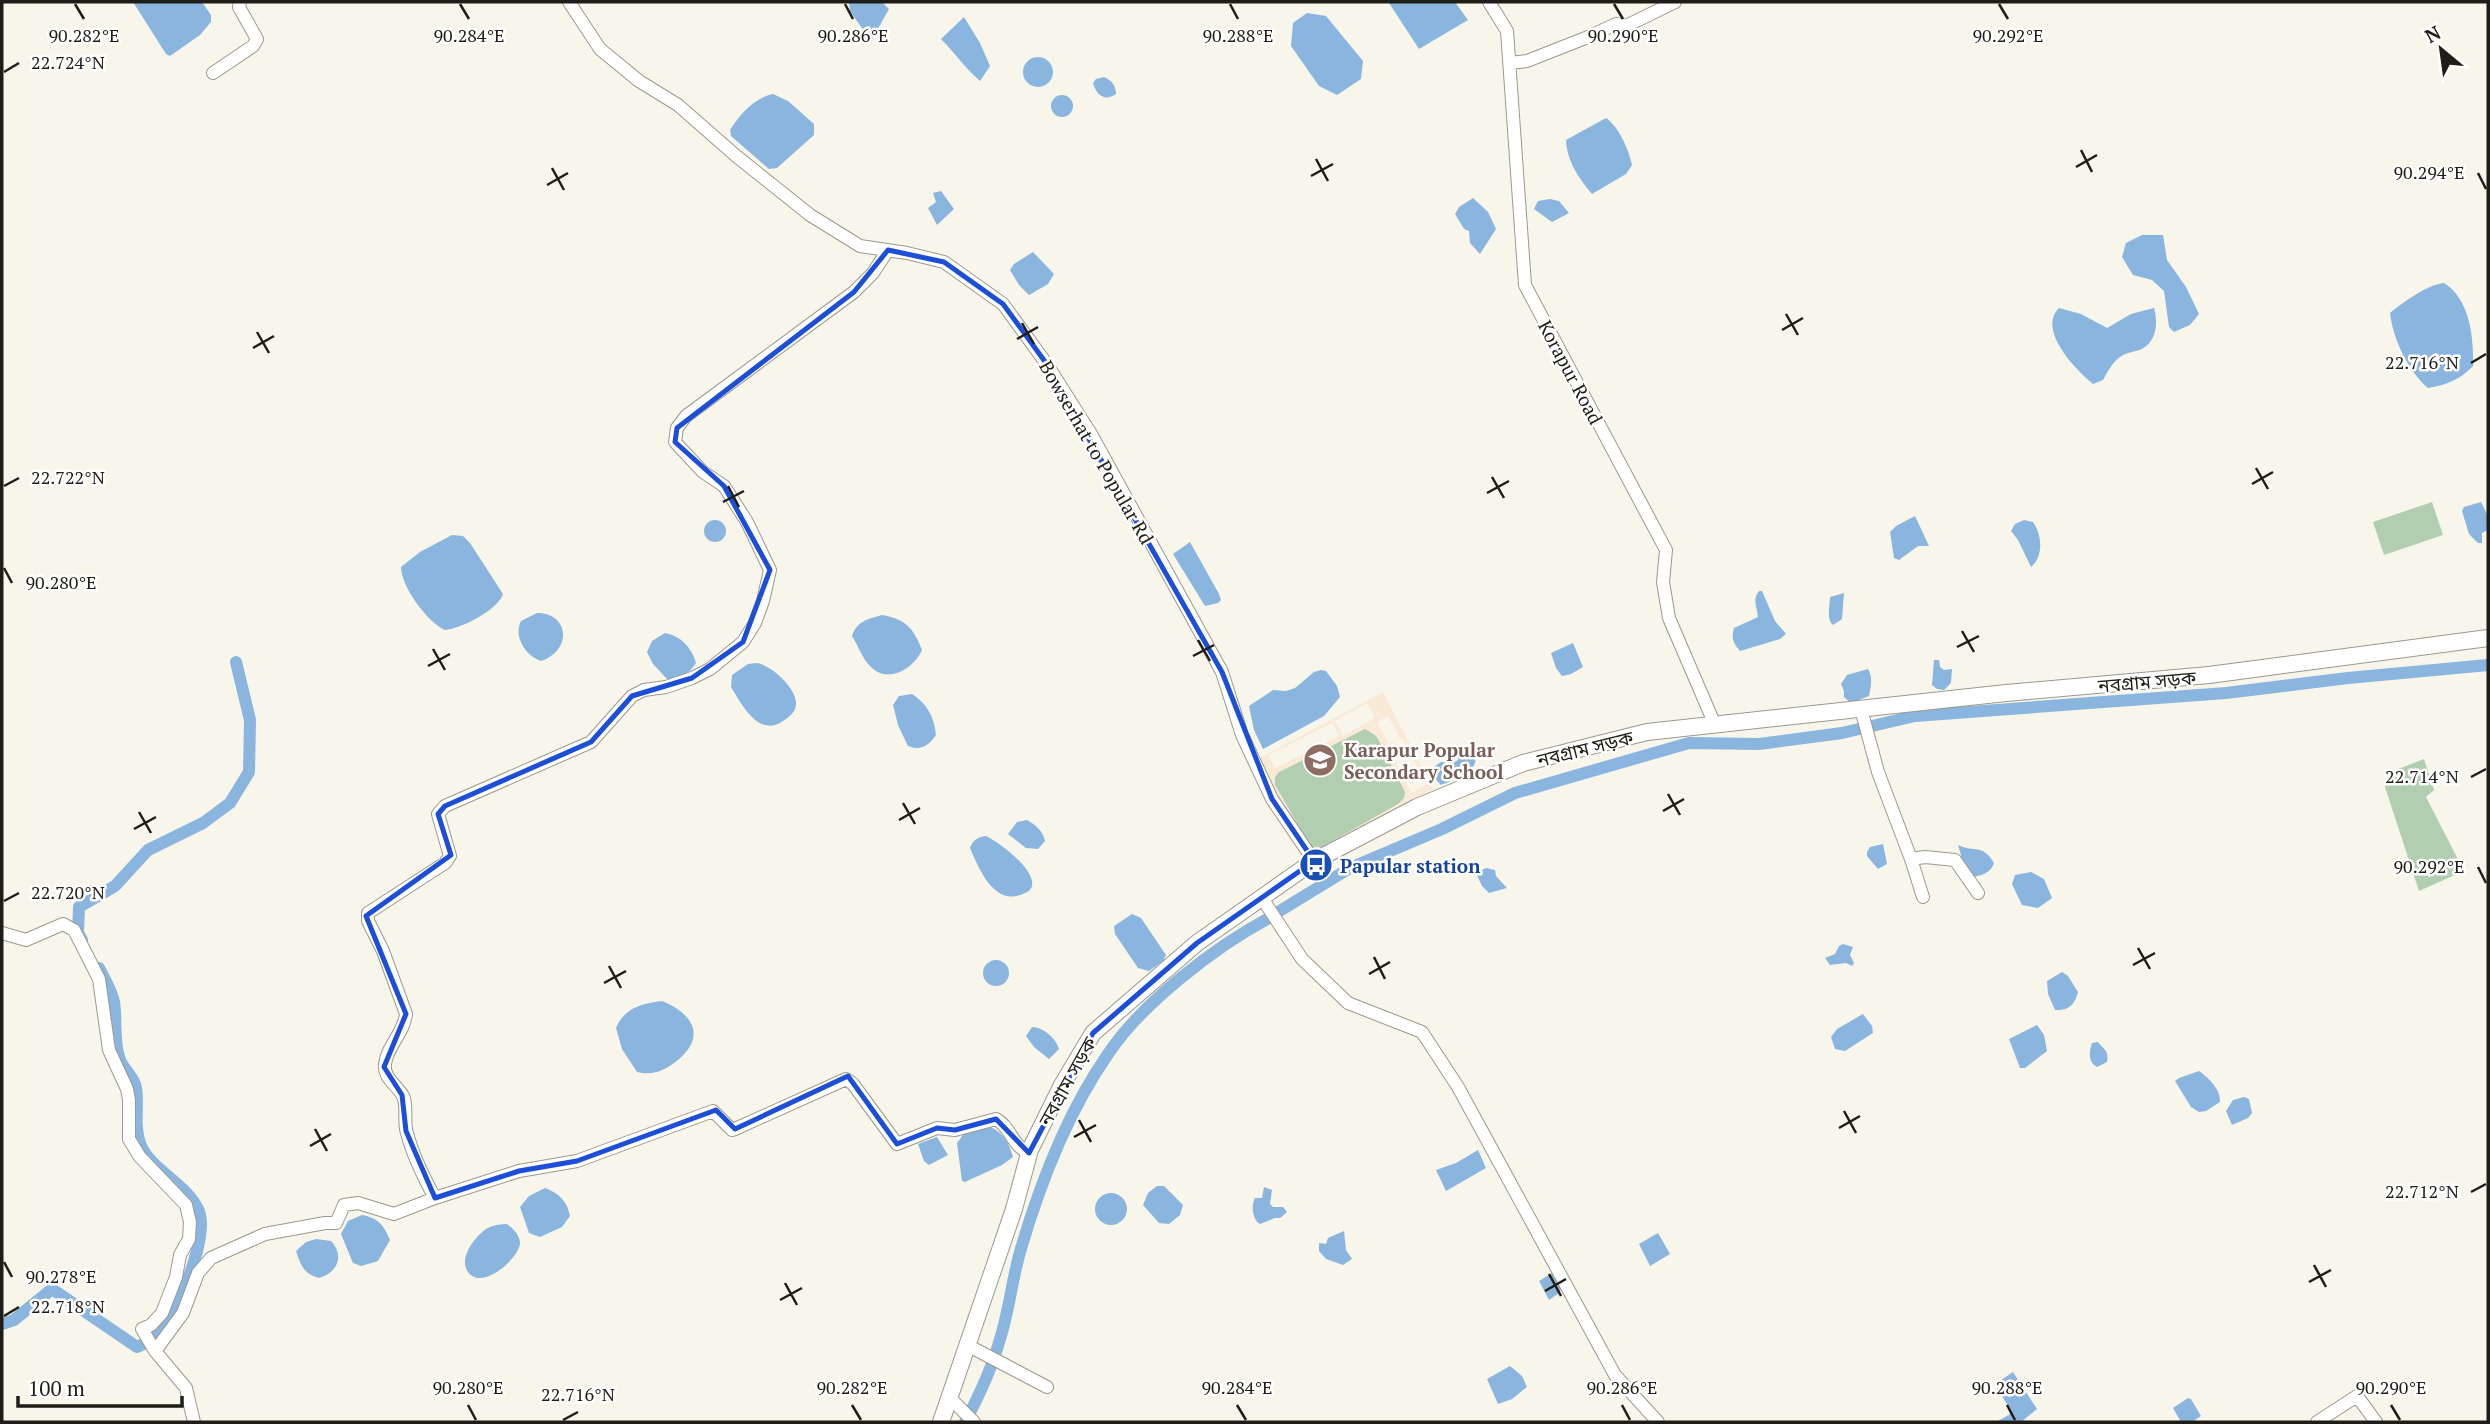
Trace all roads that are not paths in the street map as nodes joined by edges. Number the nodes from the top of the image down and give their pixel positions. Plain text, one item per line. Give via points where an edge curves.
1 (240, 2) edge
2 (569, 2) edge
3 (1489, 2) edge
4 (1675, 2) edge
5 (1510, 63) junction
6 (213, 73) dead end
7 (888, 250) junction
8 (2488, 638) edge
9 (1861, 709) junction
10 (1715, 725) junction
11 (1912, 859) junction
12 (1314, 861) junction
13 (1978, 893) dead end
14 (1923, 897) dead end
15 (1262, 898) junction
16 (2, 933) edge
17 (1029, 1153) junction
18 (435, 1198) junction
19 (967, 1345) junction
20 (155, 1351) junction
21 (1047, 1387) dead end
22 (949, 1397) junction
23 (194, 1422) edge
24 (941, 1422) edge
25 (974, 1422) edge
26 (1658, 1422) edge
27 (2317, 1422) edge
28 (2376, 1422) edge

1 - 6 street via 257,39
2 - 7 street, Bowserhat to Popular Rd via 600,49 678,105 810,215 860,246
3 - 5 street, Korapur Road via 1507,31
4 - 5 street via 1626,26 1616,24 1527,61
5 - 10 street, Korapur Road via 1525,285 1666,550 1663,582 1669,618
7 - 12 street, Bowserhat to Popular Rd via 944,262 1003,304 1046,363 1091,434 1222,672 1242,735 1272,799
7 - 18 street via 854,292 686,416 677,428 675,442 703,472 724,486 770,570 755,623 743,642 692,678 632,696 591,743 445,806 438,814 450,856 445,863 368,912 406,1014 384,1067 406,1104 406,1131
8 - 9 main road, নবগ্রাম সড়ক via 2209,675
9 - 10 main road, নবগ্রাম সড়ক
9 - 11 street via 1878,772
10 - 12 main road, নবগ্রাম সড়ক via 1647,732 1523,763 1417,807
11 - 13 street via 1955,860
11 - 14 street
12 - 15 main road, নবগ্রাম সড়ক
15 - 17 main road, নবগ্রাম সড়ক via 1197,943 1093,1033
15 - 26 street via 1302,959 1348,1003 1422,1032 1458,1087 1615,1376
16 - 20 street via 26,940 63,924 74,930 99,979 109,1050 127,1089 129,1139 186,1205 189,1239 176,1278 162,1313 142,1329
17 - 18 street via 1017,1146 996,1118 955,1130 937,1128 897,1144 846,1079 732,1130 713,1111 577,1161 519,1171
17 - 19 main road, নবগ্রাম সড়ক
18 - 20 street via 394,1214 358,1203 344,1205 336,1223 265,1234 211,1258 198,1273 183,1313
19 - 21 street
19 - 22 main road, নবগ্রাম সড়ক
20 - 23 street via 186,1388
22 - 24 main road, নবগ্রাম সড়ক
22 - 25 street
27 - 28 street via 2357,1396

